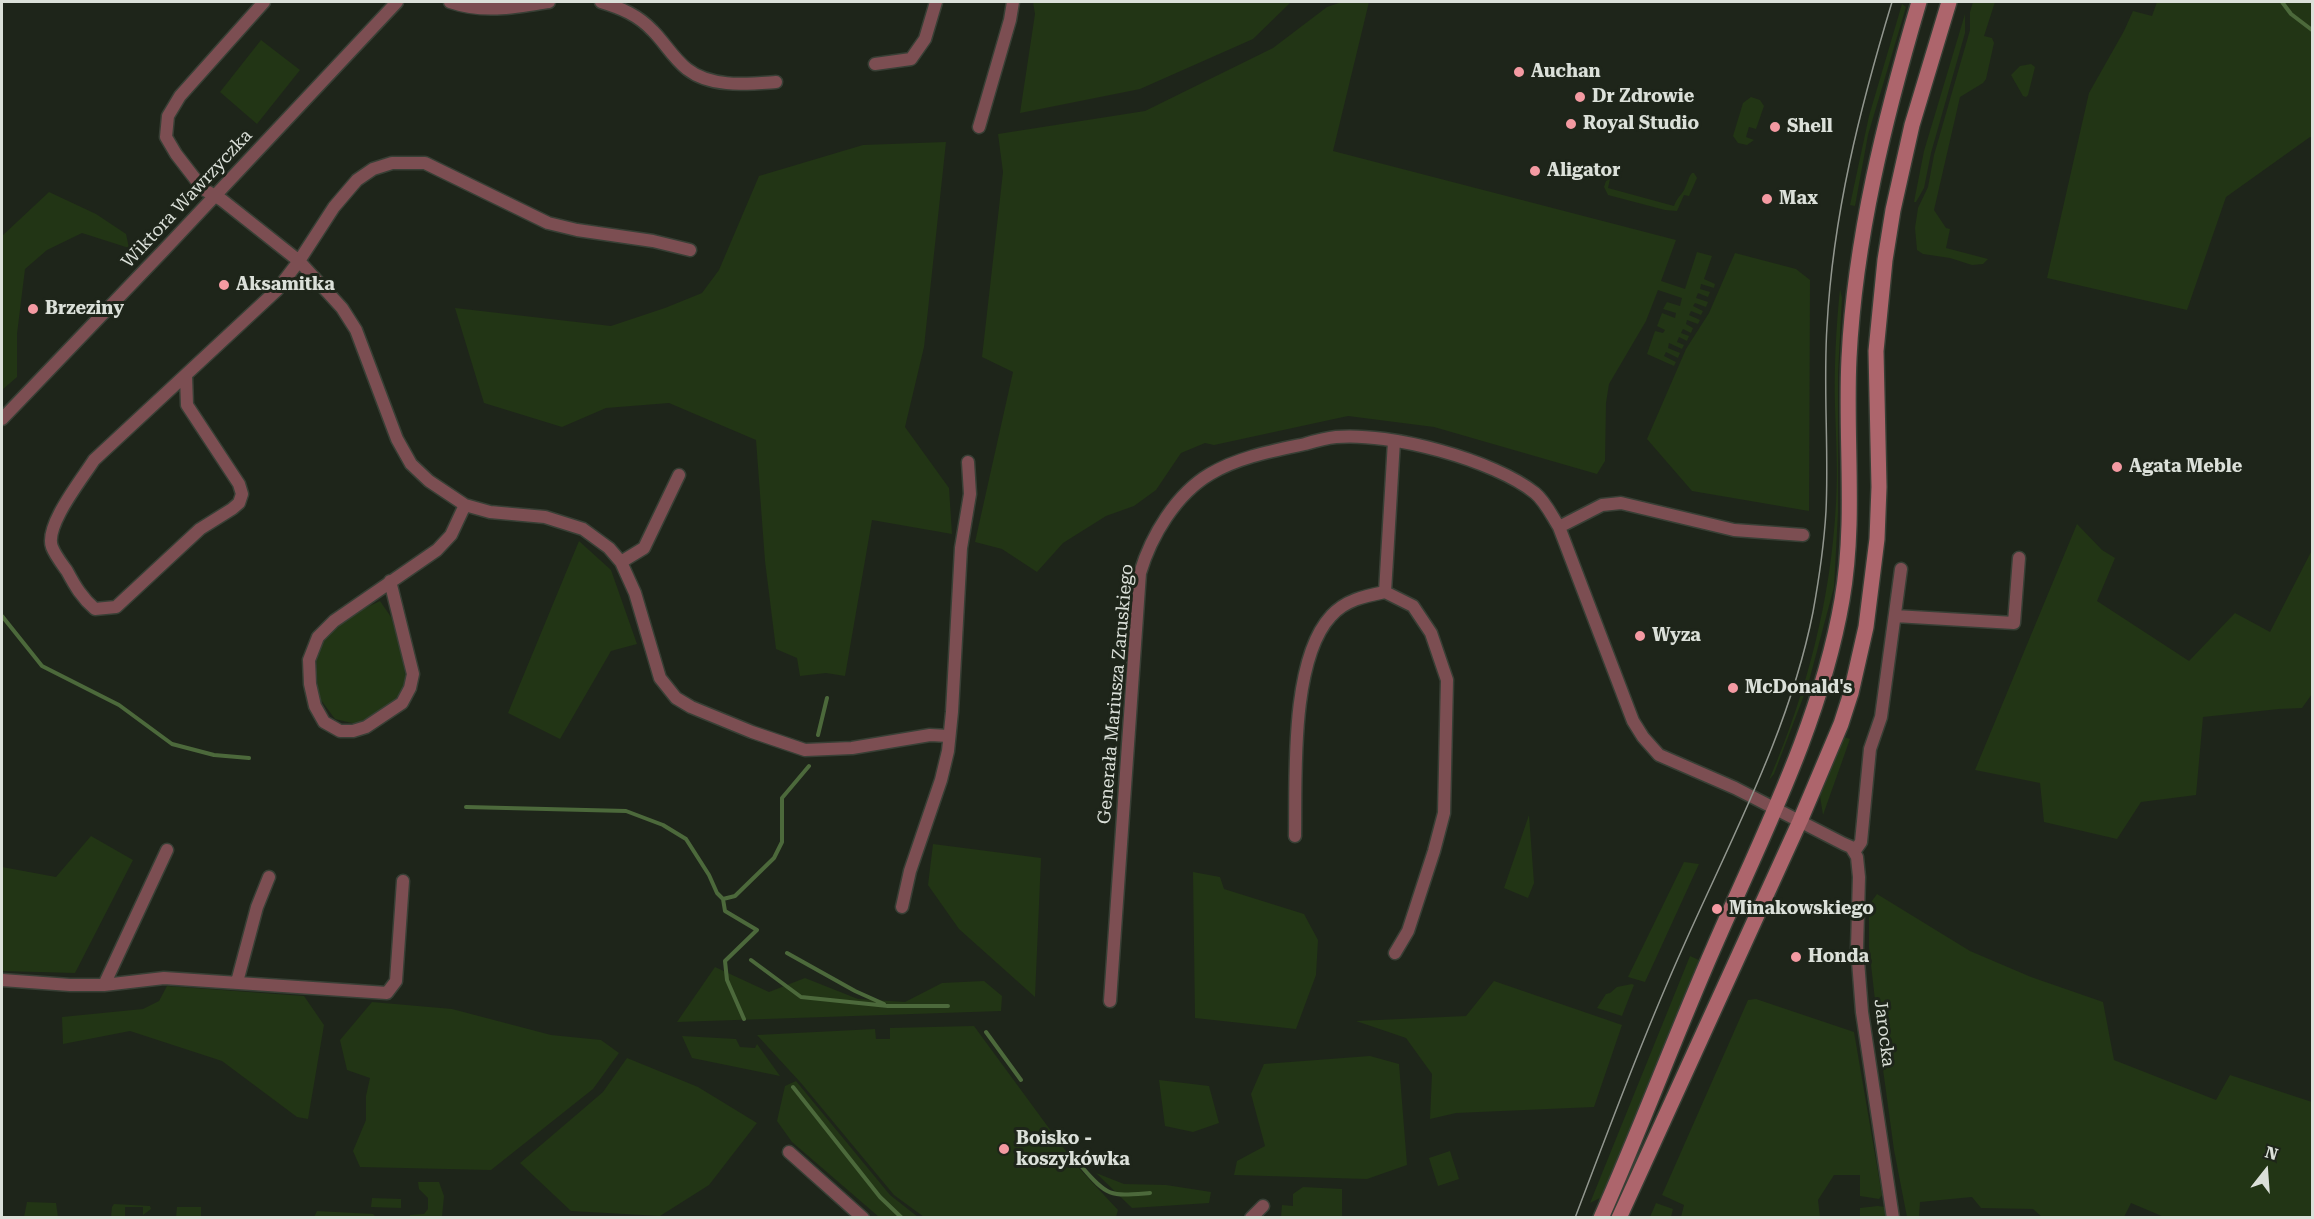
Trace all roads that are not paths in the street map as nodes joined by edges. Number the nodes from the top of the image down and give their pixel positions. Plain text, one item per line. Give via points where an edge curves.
1 (264, 2) edge
2 (397, 2) edge
3 (450, 2) edge
4 (549, 2) edge
5 (601, 2) edge
6 (936, 2) edge
7 (1013, 2) edge
8 (1919, 2) edge
9 (1949, 2) edge
10 (875, 64) dead end
11 (776, 82) dead end
12 (979, 127) dead end
13 (215, 196) junction
14 (690, 250) dead end
15 (299, 261) junction
16 (186, 376) junction
17 (2, 419) edge
18 (1394, 441) junction
19 (968, 462) dead end
20 (679, 475) dead end
21 (465, 505) junction
22 (1559, 527) junction
23 (1803, 535) dead end
24 (2019, 558) dead end
25 (621, 562) junction
26 (1901, 569) dead end
27 (390, 581) junction
28 (1385, 592) junction
29 (1895, 616) junction
30 (949, 736) junction
31 (1775, 808) junction
32 (1800, 820) junction
33 (1295, 836) dead end
34 (167, 850) dead end
35 (1854, 852) junction
36 (269, 877) dead end
37 (403, 881) dead end
38 (902, 907) dead end
39 (1395, 953) dead end
40 (2, 980) edge
41 (237, 982) junction
42 (104, 985) junction
43 (1110, 1001) dead end
44 (789, 1152) dead end
45 (1263, 1206) dead end
46 (863, 1218) edge
47 (1251, 1218) edge
48 (1600, 1218) edge
49 (1619, 1218) edge
50 (1893, 1218) edge

1 - 13 street via 180,96 168,116 166,137 203,189
2 - 13 street, Wiktora Wawrzyczka
3 - 4 street via 493,10
5 - 11 street via 628,11 653,31 688,70 712,81 738,85
6 - 10 street via 925,39 911,59
7 - 12 street
8 - 31 main road via 1876,164 1856,282 1849,359 1848,536 1842,600 1818,696
9 - 32 main road via 1912,125 1882,282 1875,382 1877,539 1866,627 1841,724
13 - 15 street
13 - 17 street, Wiktora Wawrzyczka
14 - 15 street via 548,223 425,163 405,162 374,169 357,180
15 - 16 street via 278,290
15 - 21 street via 342,308 356,330 411,464
16 - 16 street via 187,405 239,484 239,503 200,529 116,607 95,609 83,598 52,546 54,524 94,460
18 - 22 street, Generała Mariusza Zaruskiego via 1495,469 1536,494
18 - 28 street
18 - 43 street, Generała Mariusza Zaruskiego via 1335,437 1240,460 1191,489 1158,530 1145,554 1140,573
19 - 30 street via 970,494 961,548
20 - 25 street via 644,548
21 - 25 street via 490,512 544,517 583,529
21 - 27 street via 452,535 437,550
22 - 23 street via 1602,505 1621,503 1734,530
22 - 31 street, Generała Mariusza Zaruskiego via 1633,721 1643,737 1659,755
24 - 29 street via 2014,623
25 - 30 street via 635,593 660,678 676,698 691,707 805,750
26 - 29 street, Jarocka
27 - 27 street via 413,674 410,688 402,703 376,722 340,731 324,722 315,706 309,660 318,637 334,621
28 - 33 street via 1345,604 1322,626 1312,646 1297,728
28 - 39 street via 1413,606 1431,633 1447,680 1444,813 1408,930
29 - 35 street, Jarocka via 1881,717 1870,749 1860,842
30 - 38 street via 941,780
31 - 32 street, Generała Mariusza Zaruskiego
31 - 48 main road
32 - 35 street
32 - 49 main road
34 - 42 street
35 - 50 street, Jarocka via 1859,877 1857,948 1862,1012
36 - 41 street via 256,907
37 - 41 street via 396,981 387,993
40 - 42 street
41 - 42 street via 164,978
44 - 46 street
45 - 47 street

